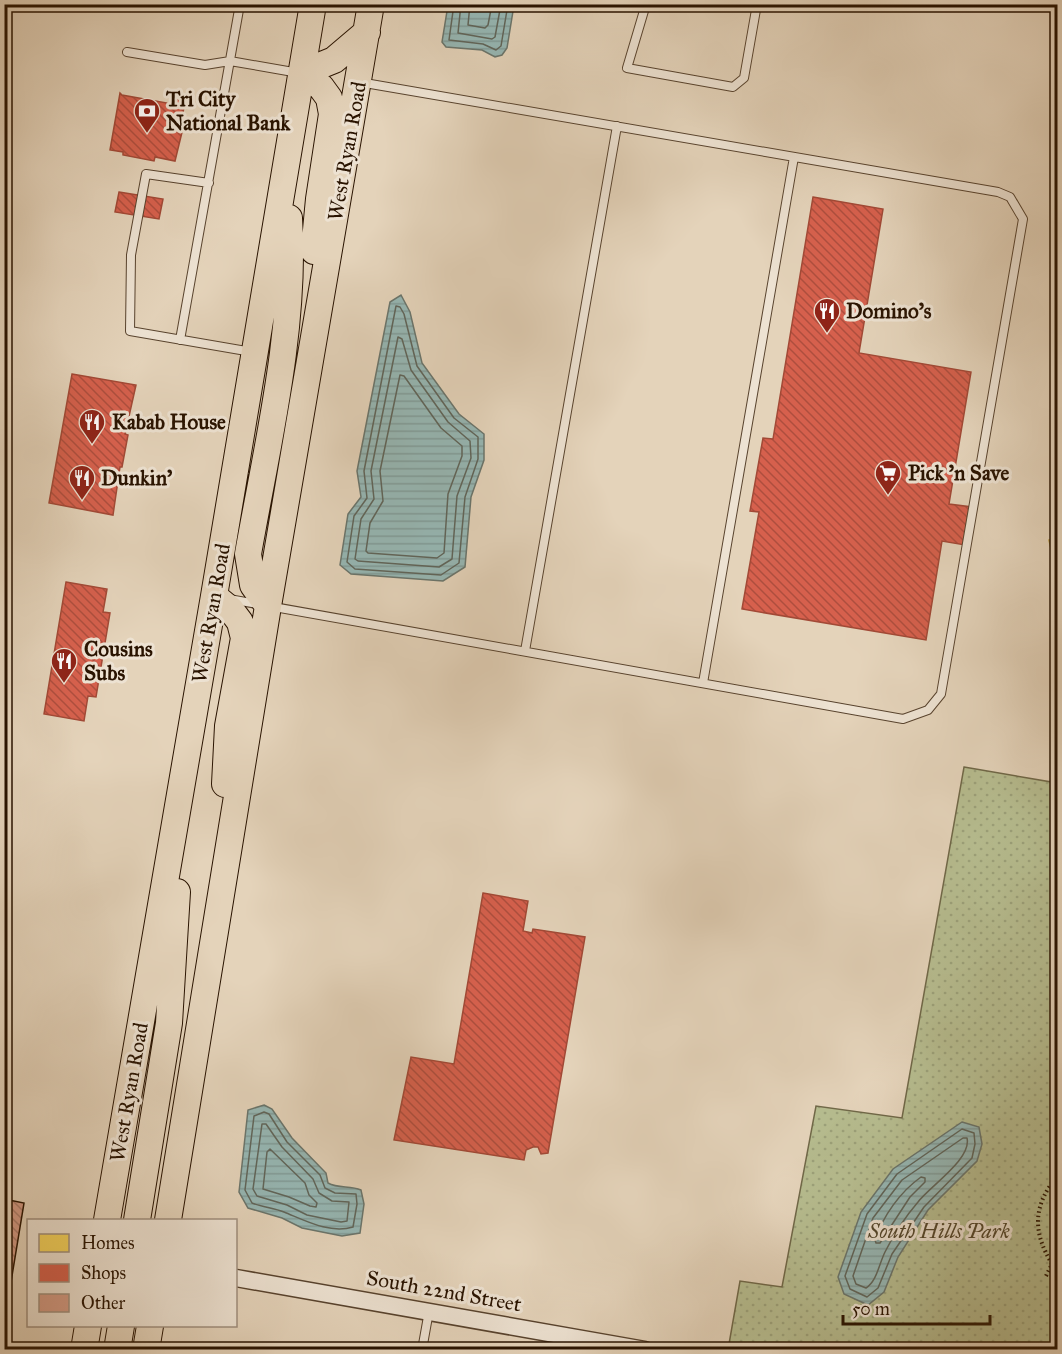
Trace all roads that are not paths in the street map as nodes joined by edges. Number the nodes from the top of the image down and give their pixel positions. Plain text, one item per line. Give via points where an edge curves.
1 (240, 4) edge
2 (313, 4) edge
3 (371, 4) edge
4 (646, 4) edge
5 (757, 4) edge
6 (367, 32) junction
7 (127, 52) dead end
8 (230, 61) junction
9 (302, 73) junction
10 (358, 82) junction
11 (617, 126) junction
12 (794, 157) junction
13 (286, 170) junction
14 (209, 183) junction
15 (314, 339) junction
16 (180, 340) junction
17 (255, 353) junction
18 (214, 596) junction
19 (268, 606) junction
20 (525, 651) junction
21 (703, 683) junction
22 (174, 832) junction
23 (227, 861) junction
24 (107, 1219) edge
25 (137, 1219) edge
26 (168, 1219) edge
27 (237, 1278) edge
28 (429, 1311) junction
29 (88, 1327) edge
30 (121, 1327) edge
31 (150, 1327) edge
32 (84, 1350) edge
33 (117, 1350) edge
34 (146, 1350) edge
35 (422, 1350) edge
36 (645, 1350) edge

1 - 8 lane
2 - 9 main road, West Ryan Road
3 - 6 main road, West Ryan Road
4 - 5 lane via 627,68 733,87 744,78
6 - 9 main road via 334,60
6 - 10 main road, West Ryan Road
7 - 8 lane via 205,65
8 - 9 lane
8 - 14 lane
9 - 13 main road, West Ryan Road
9 - 15 main road via 325,93 333,114 314,256
10 - 11 lane
10 - 15 main road, West Ryan Road
11 - 12 lane
11 - 20 lane
12 - 21 lane
12 - 21 lane via 998,192 1010,197 1023,219 941,694 928,710 903,719
13 - 17 main road, West Ryan Road
13 - 19 main road via 291,247 286,335 248,554 253,585
14 - 16 lane
14 - 16 lane via 146,174 131,255 130,331
15 - 19 main road, West Ryan Road
16 - 17 lane
17 - 18 main road, West Ryan Road
18 - 19 lane
18 - 22 main road, West Ryan Road
18 - 23 main road via 240,622 244,638 228,726 223,807
19 - 20 lane
19 - 23 main road, West Ryan Road
20 - 21 lane
22 - 24 main road, West Ryan Road
22 - 25 main road via 177,897 169,1023
23 - 26 main road, West Ryan Road
27 - 28 street, South 22nd Street
28 - 35 lane
28 - 36 street, South 22nd Street
29 - 32 main road
30 - 33 main road
31 - 34 main road

